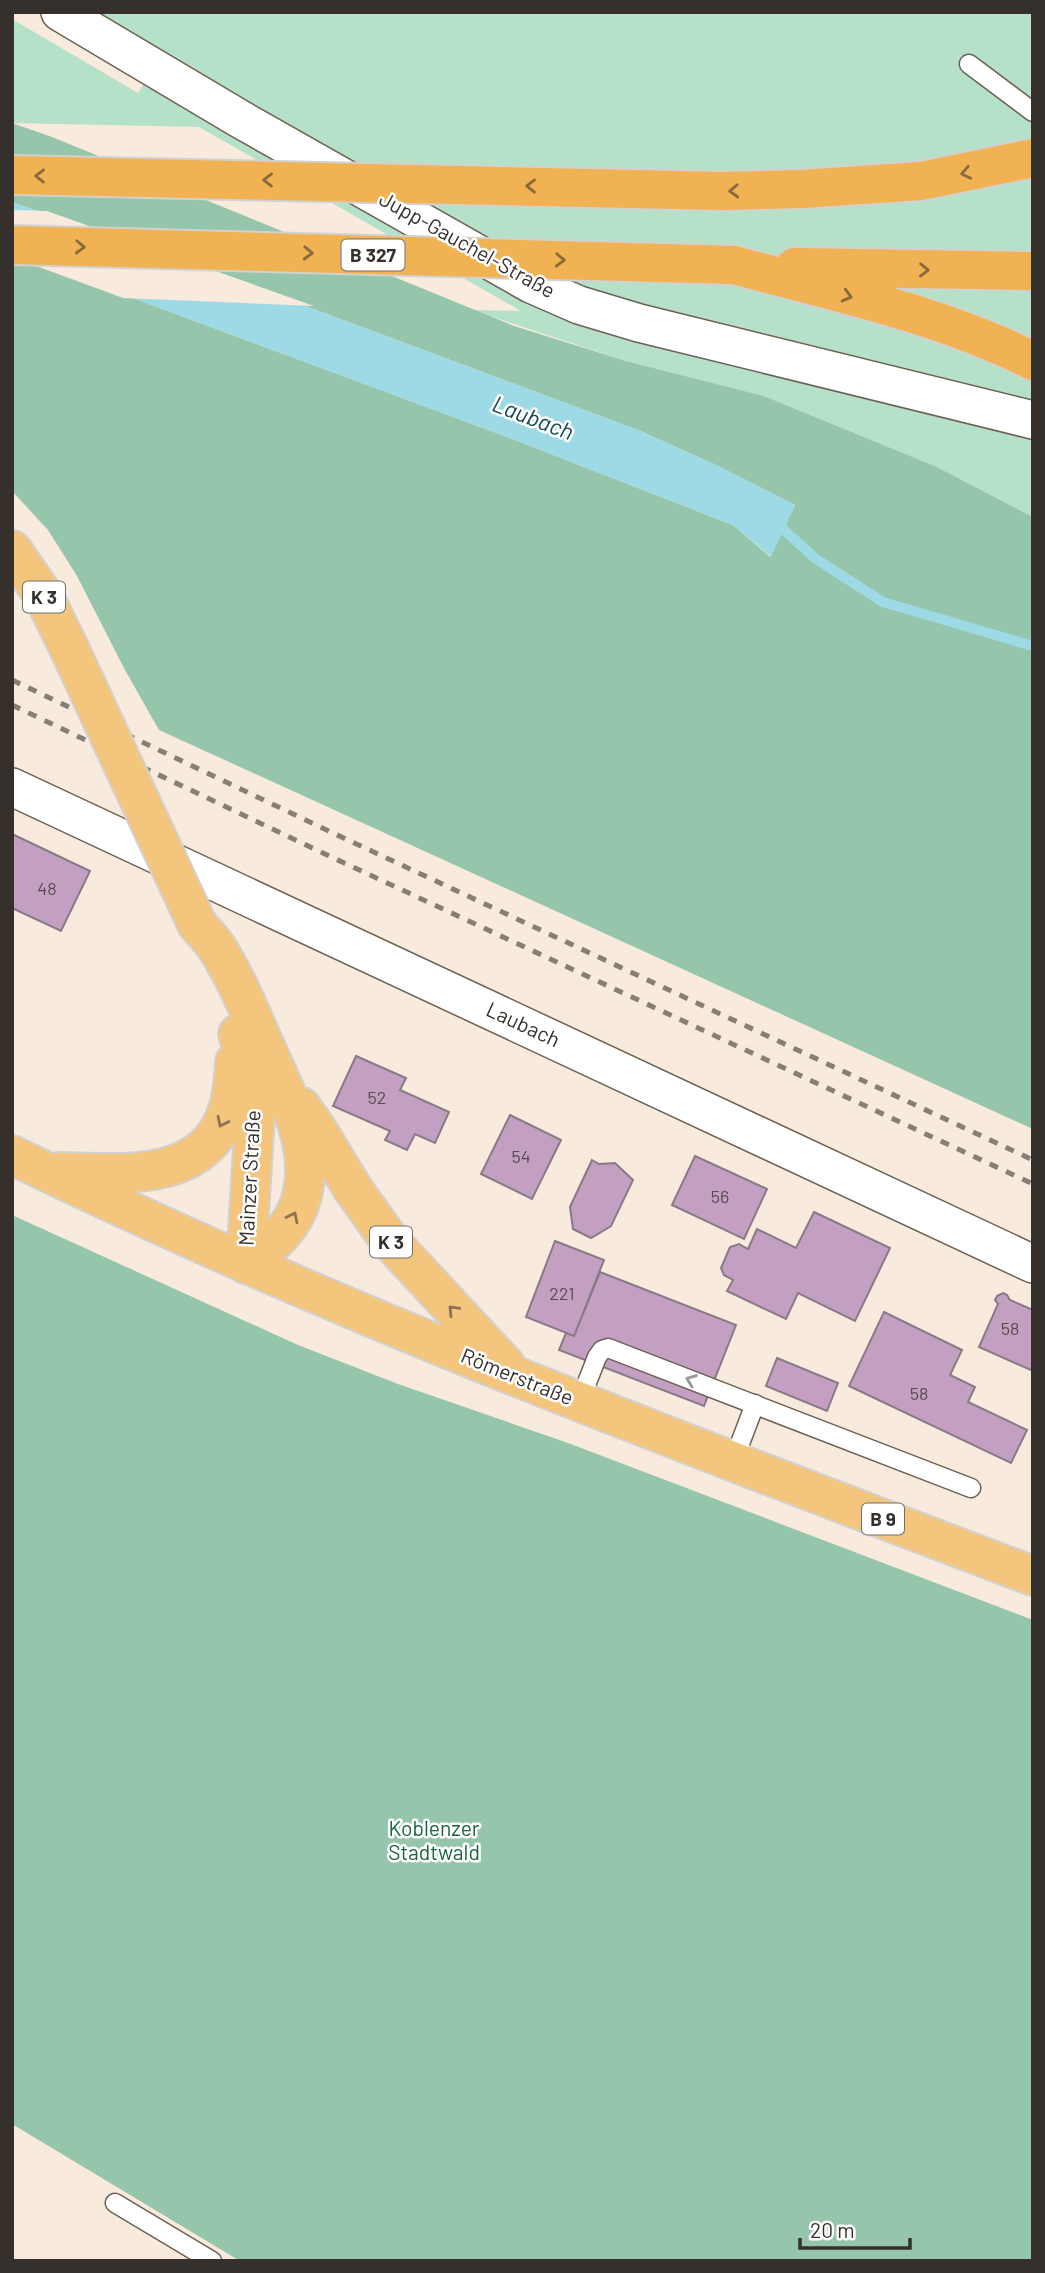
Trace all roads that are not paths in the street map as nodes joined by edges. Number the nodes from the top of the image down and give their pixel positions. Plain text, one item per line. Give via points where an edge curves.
1 (60, 12) edge
2 (969, 64) dead end
3 (1033, 112) edge
4 (1033, 158) edge
5 (12, 175) edge
6 (12, 245) edge
7 (734, 265) junction
8 (1033, 271) edge
9 (1033, 361) edge
10 (1033, 420) edge
11 (12, 550) edge
12 (12, 787) edge
13 (197, 924) junction
14 (238, 1032) junction
15 (284, 1092) junction
16 (12, 1154) edge
17 (47, 1172) junction
18 (246, 1264) junction
19 (1033, 1264) edge
20 (517, 1378) junction
21 (579, 1403) junction
22 (755, 1404) junction
23 (733, 1462) junction
24 (971, 1488) dead end
25 (1033, 1576) edge
26 (116, 2203) dead end
27 (206, 2259) edge

1 - 10 street, Jupp-Gauchel-Straße via 531,284 639,323
2 - 3 lane
4 -> 5 highway, bridge via 921,181 722,191
6 -> 7 highway, B 327, bridge
7 -> 8 highway, B 327
7 -> 9 highway, B 327 via 919,317
11 - 13 main road, Mainzer Straße / K 3, bridge via 43,595
12 - 19 street, Laubach
13 - 14 main road, Mainzer Straße / K 3 via 205,956
13 - 15 main road, Mainzer Straße / K 3 via 223,958
14 -> 17 main road via 229,1109 220,1129 197,1155 147,1171
14 - 18 main road, Mainzer Straße / K 3 via 255,1115
18 -> 15 main road, Mainzer Straße / K 3 via 288,1228 302,1195 303,1149
20 -> 15 main road, K 3 via 390,1241 304,1110
16 - 17 main road, Römerstraße
17 - 18 main road, Römerstraße
18 - 20 main road, Römerstraße
20 - 21 main road, Römerstraße / B 9
22 -> 21 lane via 608,1348 597,1357
21 - 23 main road, Römerstraße / B 9
22 - 23 lane
22 - 24 lane
23 - 25 main road, Römerstraße / B 9
26 - 27 lane

